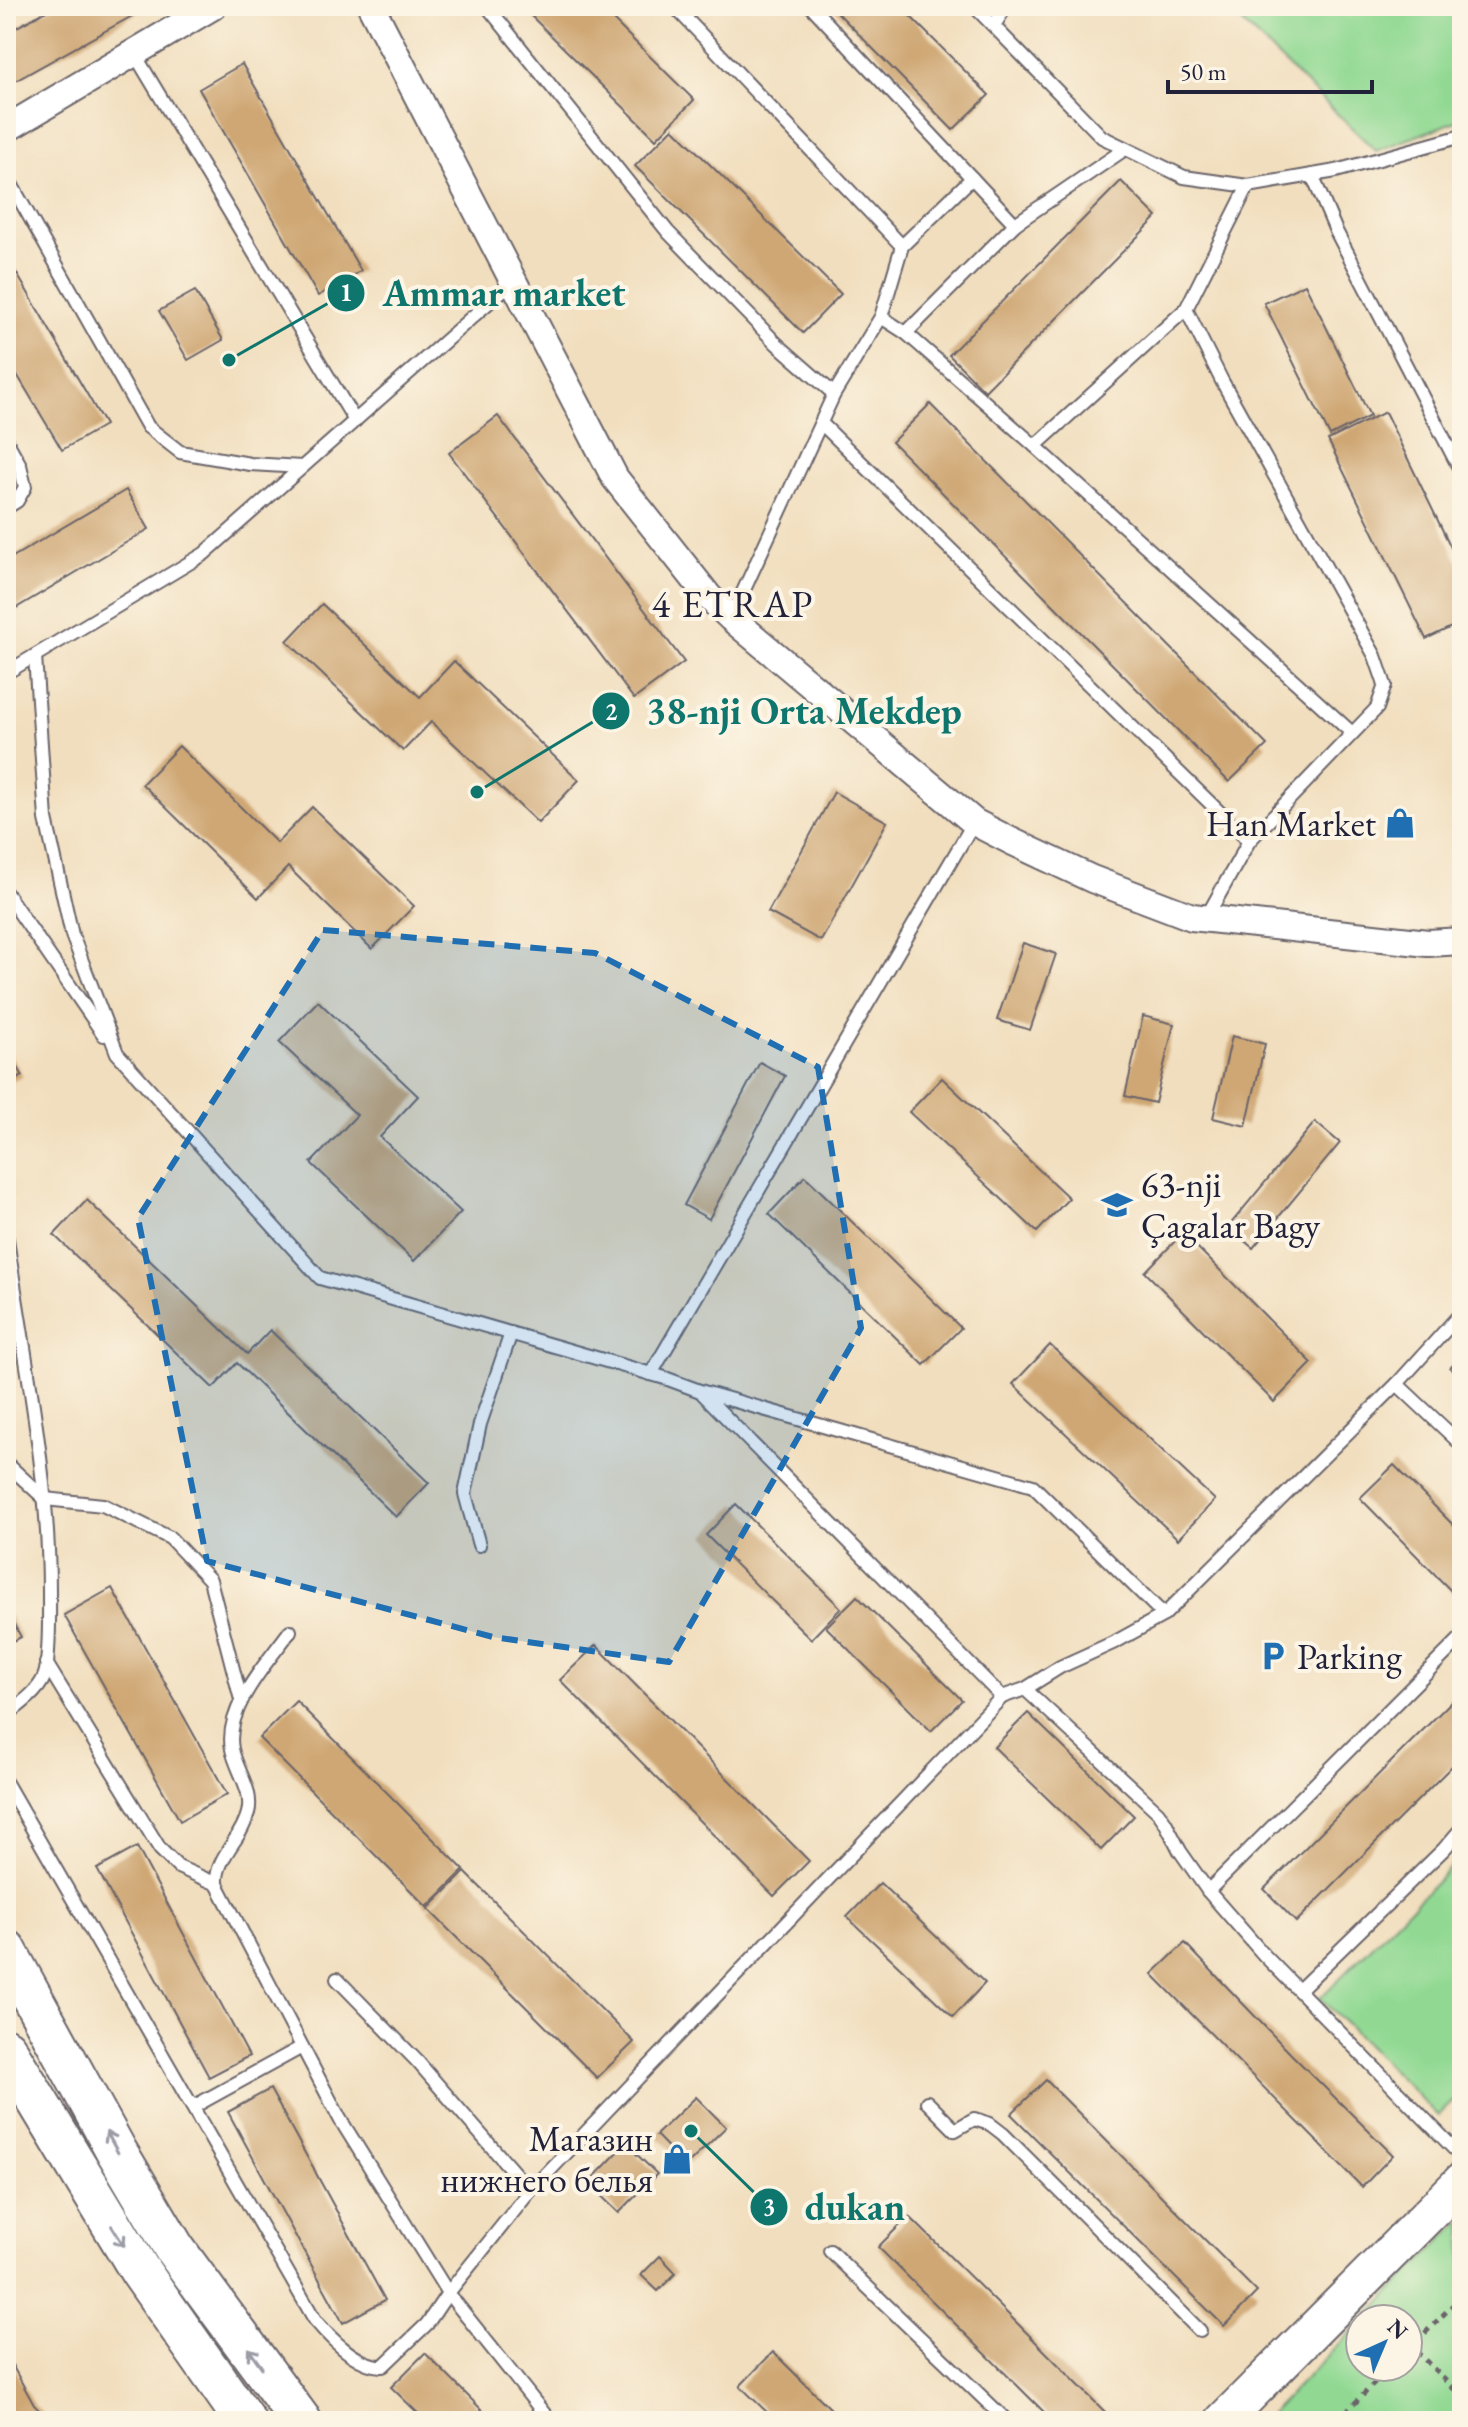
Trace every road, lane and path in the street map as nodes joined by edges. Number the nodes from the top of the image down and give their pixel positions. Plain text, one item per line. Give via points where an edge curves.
1 (213, 6) edge
2 (371, 6) edge
3 (487, 6) edge
4 (674, 6) edge
5 (811, 6) edge
6 (974, 6) edge
7 (1006, 6) edge
8 (994, 26) junction
9 (134, 53) junction
10 (6, 129) edge
11 (1462, 136) edge
12 (1125, 149) junction
13 (6, 175) edge
14 (1312, 175) junction
15 (972, 178) junction
16 (1248, 186) junction
17 (1015, 224) junction
18 (902, 246) junction
19 (513, 281) junction
20 (1186, 309) junction
21 (881, 317) junction
22 (906, 333) junction
23 (834, 394) junction
24 (355, 421) junction
25 (821, 423) junction
26 (6, 440) edge
27 (1035, 446) junction
28 (302, 467) junction
29 (1462, 473) edge
30 (6, 508) edge
31 (731, 618) junction
32 (35, 656) junction
33 (6, 673) edge
34 (1352, 733) junction
35 (974, 822) junction
36 (1249, 841) junction
37 (6, 893) edge
38 (1205, 920) junction
39 (1462, 941) edge
40 (117, 1053) junction
41 (7, 1239) edge
42 (1462, 1312) edge
43 (511, 1333) junction
44 (651, 1374) junction
45 (1397, 1384) junction
46 (700, 1391) junction
47 (1462, 1445) edge
48 (6, 1463) edge
49 (45, 1499) junction
50 (479, 1545) dead end
51 (1164, 1615) junction
52 (290, 1631) dead end
53 (1462, 1637) edge
54 (46, 1663) junction
55 (1025, 1689) junction
56 (1002, 1697) junction
57 (241, 1700) junction
58 (6, 1716) edge
59 (6, 1783) edge
60 (1462, 1828) edge
61 (217, 1884) junction
62 (1208, 1891) junction
63 (6, 1950) edge
64 (337, 1979) dead end
65 (1299, 1990) junction
66 (302, 2047) junction
67 (6, 2049) edge
68 (927, 2102) dead end
69 (193, 2107) junction
70 (1462, 2157) edge
71 (1462, 2181) edge
72 (530, 2191) junction
73 (830, 2251) dead end
74 (448, 2293) junction
75 (1462, 2296) edge
76 (1200, 2331) dead end
77 (1424, 2332) edge
78 (1424, 2360) edge
79 (1375, 2383) edge
80 (1462, 2397) edge
81 (245, 2421) edge
82 (301, 2421) edge
83 (550, 2421) edge
84 (1007, 2421) edge
85 (1223, 2421) edge
86 (1337, 2421) edge

1 - 9 street
2 - 19 street
3 - 23 lane via 668,232 777,344
4 - 18 lane
5 - 15 lane
6 - 8 lane
7 - 8 lane
8 - 12 lane via 1102,137
9 - 10 street
9 - 24 lane
11 - 14 lane
12 - 16 lane via 1184,177
12 - 17 lane
13 - 28 lane via 148,427 180,452
14 - 16 lane
14 - 29 lane
15 - 17 lane
15 - 18 lane
16 - 20 lane
17 - 22 lane
18 - 21 lane
19 - 24 lane
19 - 31 street via 615,478
20 - 27 lane
20 - 34 lane via 1375,656 1385,685 1377,708
21 - 22 lane
21 - 23 lane
22 - 27 lane
23 - 25 lane
24 - 28 lane
25 - 31 lane
25 - 36 lane
26 - 30 lane via 25,487
27 - 34 lane
28 - 32 lane via 204,554
31 - 35 street
32 - 33 lane
32 - 40 lane via 46,819 72,935
34 - 36 lane
35 - 38 street via 1092,879
35 - 44 lane
36 - 38 lane
37 - 40 lane
38 - 39 street via 1428,943
40 - 43 lane via 320,1278
41 - 49 lane
42 - 45 lane
43 - 44 lane
43 - 50 lane via 480,1424 465,1494
44 - 46 lane
45 - 47 lane
45 - 51 lane
46 - 51 lane via 1033,1486
46 - 56 lane
48 - 49 lane
49 - 54 lane
49 - 57 lane via 103,1505 170,1538 210,1580
51 - 55 lane
52 - 57 lane
53 - 62 lane
54 - 58 lane via 36,1689
54 - 61 lane via 160,1849 178,1867
55 - 56 lane
55 - 62 lane via 1158,1812
56 - 72 lane
57 - 61 lane via 232,1749 250,1808 241,1833 220,1863
59 - 69 lane
60 - 65 lane
61 - 66 lane
62 - 65 lane
82 -> 63 main road via 174,2248
64 - 72 lane
65 - 70 lane
66 - 69 lane
66 - 74 lane via 340,2119
67 -> 81 main road via 140,2271
68 - 76 lane via 955,2130 974,2119 1003,2134
69 - 74 lane via 315,2320 345,2351 376,2366 389,2363
71 - 85 street
72 - 74 lane
73 - 84 lane
74 - 83 lane
75 - 77 path
78 - 80 path
79 - 86 path

